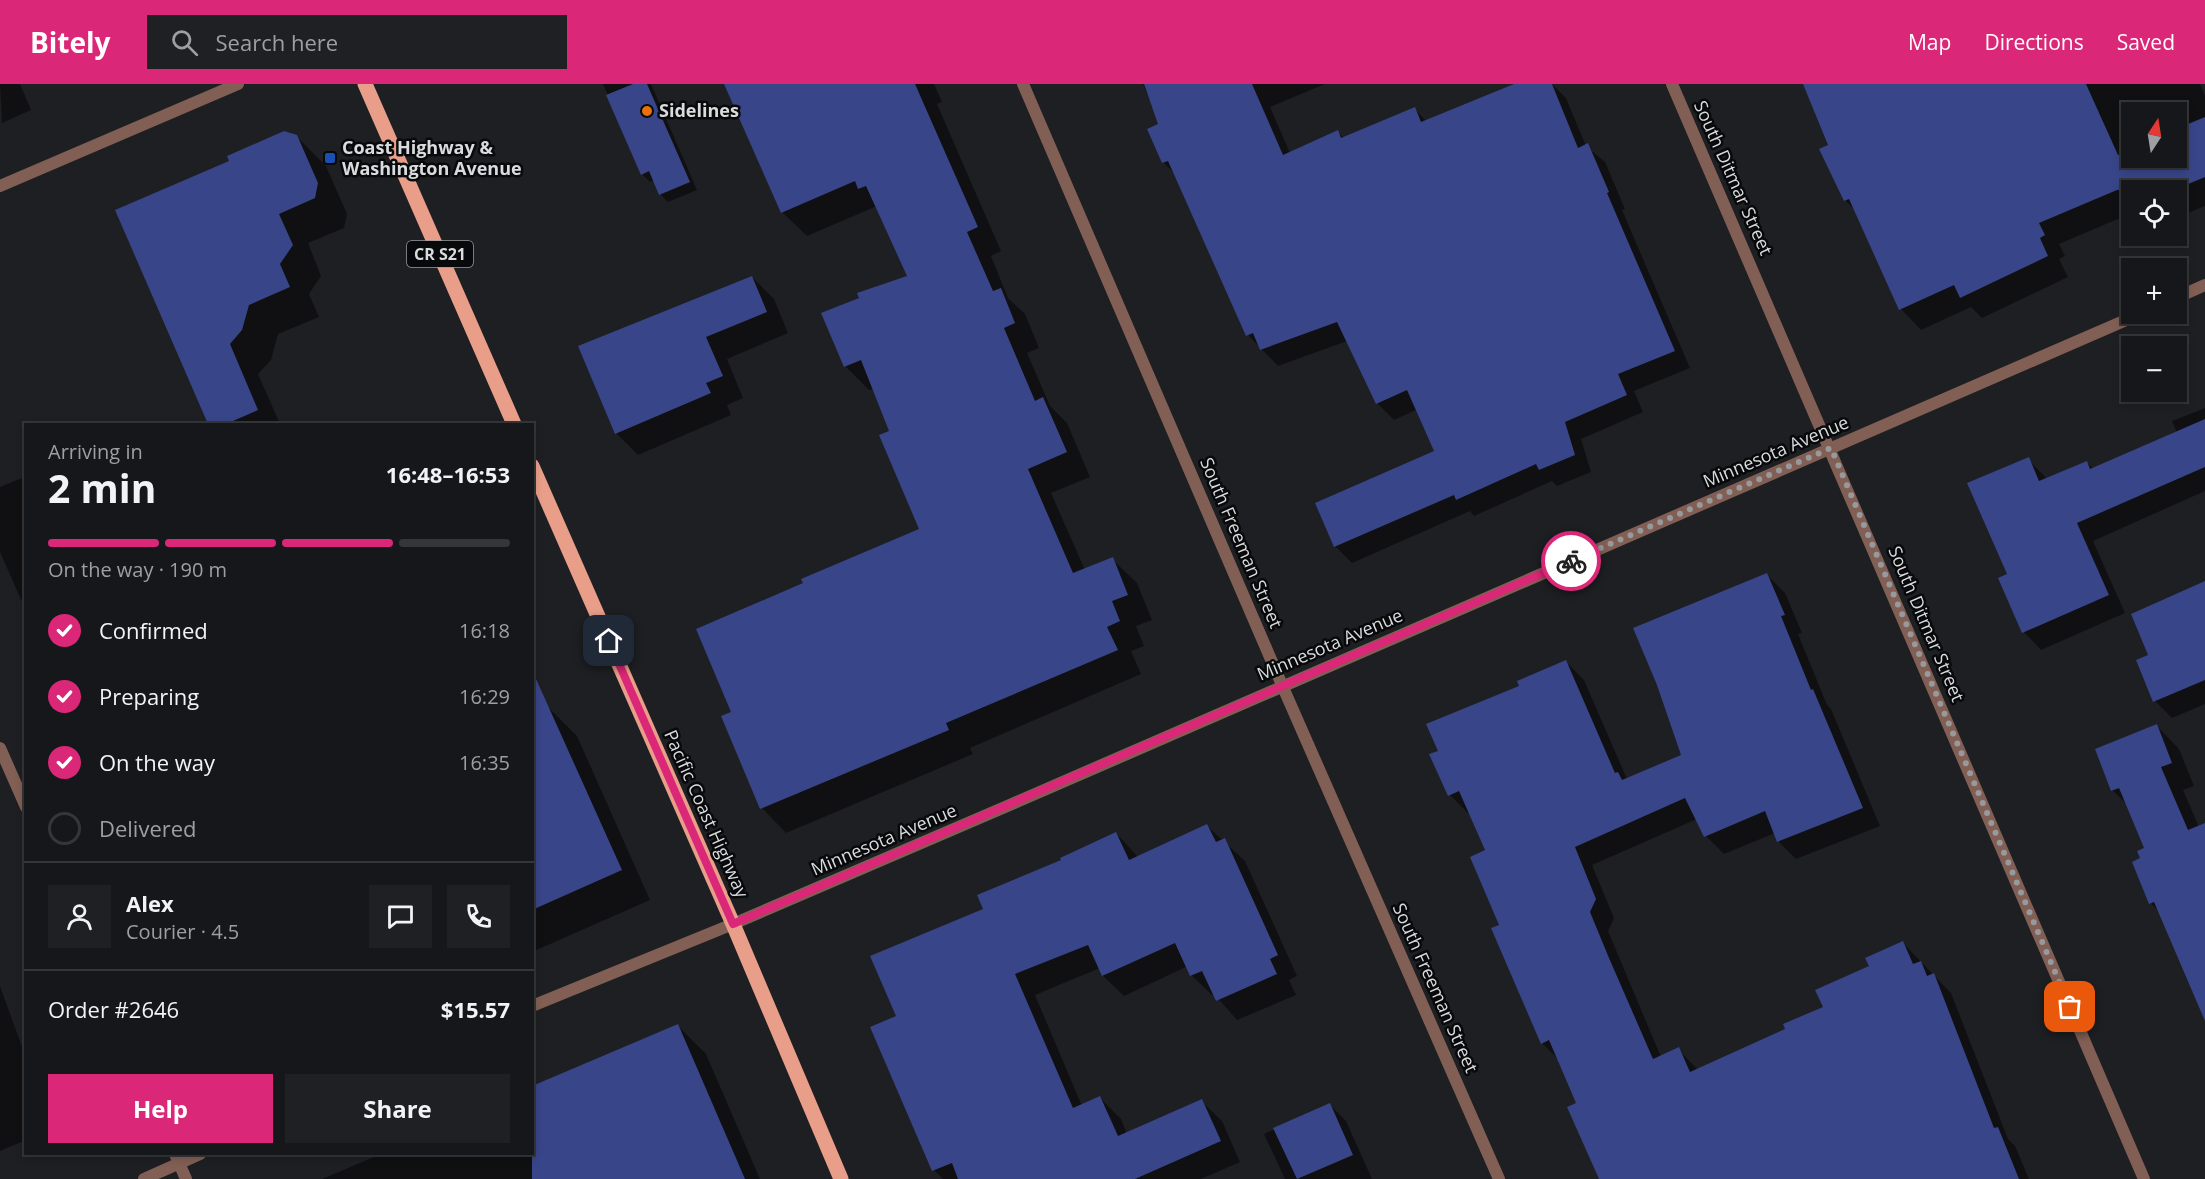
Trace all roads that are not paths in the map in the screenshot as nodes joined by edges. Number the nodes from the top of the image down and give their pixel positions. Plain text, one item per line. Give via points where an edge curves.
1 (238, 84) edge
2 (365, 84) edge
3 (1023, 84) edge
4 (1672, 84) edge
5 (0, 186) edge
6 (2205, 285) edge
7 (2187, 293) edge
8 (2121, 322) edge
9 (514, 423) edge
10 (1831, 448) junction
11 (534, 471) edge
12 (1282, 685) junction
13 (0, 748) edge
14 (24, 802) edge
15 (733, 924) junction
16 (534, 1005) edge
17 (194, 1155) edge
18 (178, 1158) edge
19 (144, 1179) edge
20 (186, 1179) edge
21 (841, 1179) edge
22 (1500, 1179) edge
23 (2144, 1179) edge

1 - 5 street
2 - 9 main road, CR S21
3 - 12 street, South Freeman Street
4 - 10 street, South Ditmar Street
6 - 7 street
8 - 10 street, Minnesota Avenue
10 - 12 street, Minnesota Avenue
10 - 23 street, South Ditmar Street
11 - 15 main road, Pacific Coast Highway
12 - 15 street, Minnesota Avenue
12 - 22 street, South Freeman Street
13 - 14 street
15 - 16 street, Minnesota Avenue
15 - 21 main road, Pacific Coast Highway
17 - 18 street
18 - 19 street
18 - 20 street

